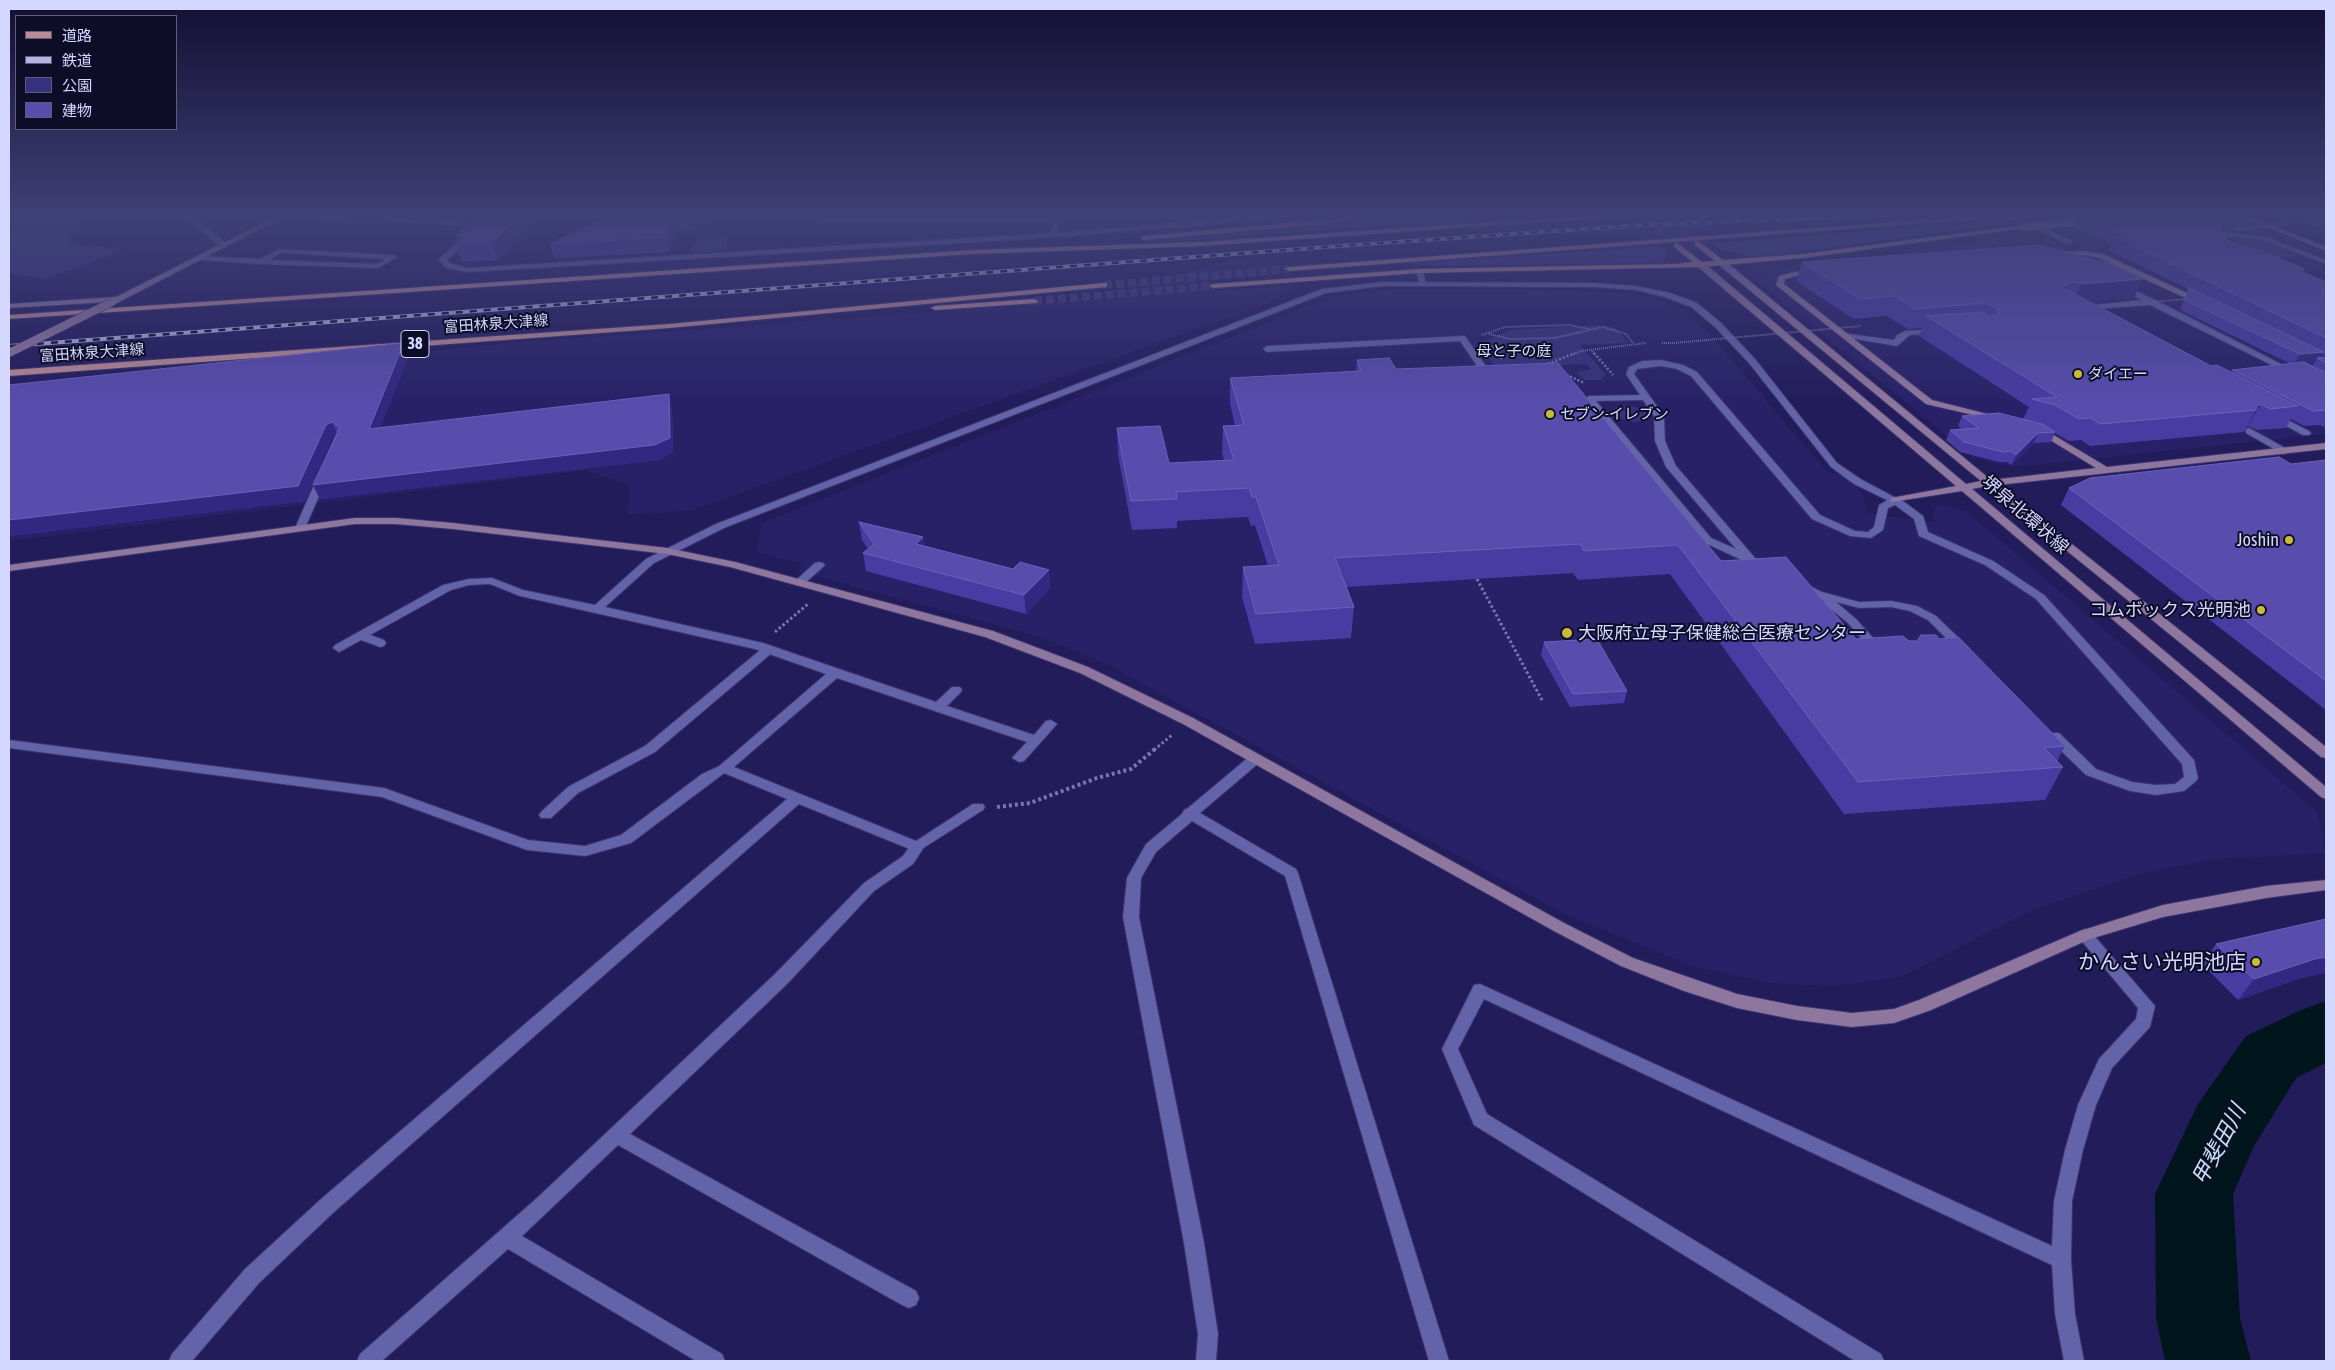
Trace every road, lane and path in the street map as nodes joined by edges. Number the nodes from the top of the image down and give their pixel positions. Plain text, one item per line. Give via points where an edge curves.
1 (158, 278) edge
2 (588, 278) edge
3 (1324, 278) edge
4 (1421, 278) edge
5 (1716, 278) edge
6 (1740, 278) edge
7 (1782, 278) edge
8 (2149, 278) edge
9 (2109, 281) edge
10 (1423, 283) junction
11 (1104, 286) tunnel mouth
12 (1213, 286) tunnel mouth
13 (2190, 299) edge
14 (114, 300) junction
15 (1034, 301) tunnel mouth
16 (2152, 302) junction
17 (9, 306) edge
18 (2211, 306) edge
19 (9, 317) edge
20 (2089, 318) edge
21 (669, 326) junction
22 (1861, 326) edge
23 (1590, 329) junction
24 (1948, 330) edge
25 (1489, 334) junction
26 (1844, 335) junction
27 (1462, 338) junction
28 (1649, 343) dead end
29 (1657, 343) dead end
30 (1633, 344) junction
31 (1267, 349) dead end
32 (1592, 351) junction
33 (9, 353) edge
34 (1547, 365) edge
35 (1561, 372) edge
36 (2271, 372) edge
37 (9, 373) edge
38 (1614, 378) dead end
39 (1502, 383) edge
40 (1586, 393) junction
41 (1646, 397) junction
42 (2267, 412) edge
43 (2004, 421) edge
44 (2032, 428) edge
45 (2249, 431) edge
46 (2306, 433) dead end
47 (2326, 446) edge
48 (2284, 451) junction
49 (328, 465) edge
50 (2107, 471) junction
51 (1989, 483) junction
52 (1965, 486) junction
53 (1895, 500) junction
54 (300, 528) junction
55 (667, 551) junction
56 (1750, 559) junction
57 (819, 565) dead end
58 (9, 568) edge
59 (1775, 572) edge
60 (1477, 579) edge
61 (1792, 581) edge
62 (800, 582) junction
63 (1818, 594) junction
64 (813, 600) dead end
65 (1860, 605) junction
66 (597, 609) junction
67 (1852, 621) junction
68 (362, 636) junction
69 (380, 643) dead end
70 (764, 647) junction
71 (340, 648) dead end
72 (1888, 657) edge
73 (1973, 658) edge
74 (835, 673) junction
75 (956, 690) dead end
76 (1543, 702) dead end
77 (939, 707) junction
78 (1051, 724) dead end
79 (2043, 725) edge
80 (1172, 734) dead end
81 (1036, 740) junction
82 (9, 744) edge
83 (2326, 754) edge
84 (1019, 758) dead end
85 (1256, 759) junction
86 (724, 768) junction
87 (2326, 794) edge
88 (797, 798) junction
89 (978, 807) joint
90 (1189, 814) junction
91 (546, 815) dead end
92 (917, 847) junction
93 (2326, 884) edge
94 (2085, 935) junction
95 (616, 1135) junction
96 (506, 1238) junction
97 (2061, 1260) junction
98 (909, 1298) dead end
99 (179, 1361) edge
100 (367, 1361) edge
101 (715, 1361) edge
102 (1206, 1361) edge
103 (1439, 1361) edge
104 (1874, 1361) edge
105 (2074, 1361) edge

1 - 14 street
2 - 19 main road
3 - 12 main road
4 - 10 street
5 - 52 street, 堺泉北環状線
6 - 51 street, 堺泉北環状線
7 - 26 street via 1780,285
8 - 18 street
9 - 16 street
10 - 53 street via 1636,288 1694,305 1752,361 1834,465 1858,482
10 - 55 street via 1344,287 1309,296 720,526
11 - 21 main road, 富田林泉大津線 / 38
13 - 16 path, bridge
14 - 17 street
14 - 33 street, bridge
15 - 21 main road
16 - 20 street via 2071,309
16 - 36 street via 2298,372
21 - 37 main road, 富田林泉大津線 / 38
22 - 29 path, bridge
23 - 25 path via 1554,338 1510,339
23 - 25 path via 1569,325 1505,327
23 - 30 path via 1612,328 1626,334
24 - 26 street via 1908,333 1897,343
25 - 27 path
26 - 43 street via 1929,402
27 - 31 street
27 - 39 street via 1493,384
28 - 30 path
30 - 32 path
32 - 34 path via 1581,351
32 - 38 path
35 - 40 path via 1583,381
40 - 41 street
40 - 56 street via 1707,540
41 - 53 street via 1630,374 1633,367 1661,363 1694,374 1816,517 1837,528 1871,535 1879,528 1883,507
41 - 56 street via 1659,416 1660,441 1671,467
42 - 46 street
44 - 50 street via 2041,430
45 - 48 street
47 - 48 street
48 - 50 street
49 - 54 street
50 - 51 street
51 - 52 street
51 - 83 street, 堺泉北環状線
52 - 53 street
52 - 87 street, 堺泉北環状線
53 - 79 street via 1918,518 1922,534 1989,563 2040,597 2189,763 2191,778 2179,788 2156,790 2130,786 2091,772
54 - 55 street via 355,521 396,522
54 - 58 street
55 - 62 street
55 - 66 street via 640,569
56 - 59 street
57 - 62 street
60 - 76 path
61 - 63 street
62 - 85 street via 988,634 1042,653 1188,721
63 - 65 street
63 - 67 street
64 - 70 path
65 - 67 street
65 - 73 street via 1891,604 1913,608 1932,618
66 - 68 street via 520,593 492,582 469,582 447,587
66 - 70 street
67 - 72 street
68 - 69 street
68 - 71 street
70 - 74 street
70 - 91 street via 650,749 573,790
74 - 77 street
74 - 86 street
75 - 77 street
77 - 81 street
78 - 81 street
80 - 89 path via 1130,769 1030,804
81 - 84 street
82 - 86 street via 384,793 527,845 585,851 626,839 707,777
85 - 90 street
85 - 94 street via 1627,962 1745,1003 1852,1020 1894,1016
86 - 88 street
88 - 92 street
88 - 99 street via 328,1206 252,1276
89 - 92 street
90 - 102 street via 1151,848 1134,878 1131,917 1194,1243 1208,1334
90 - 103 street via 1291,873
92 - 95 street via 908,860 868,887 780,979
93 - 94 street via 2163,911
94 - 97 street via 2147,1006 2144,1022 2105,1064 2087,1104 2063,1201
95 - 96 street
95 - 98 street
96 - 100 street
96 - 101 street
97 - 104 street via 1480,990 1450,1048 1480,1120
97 - 105 street via 2065,1314

